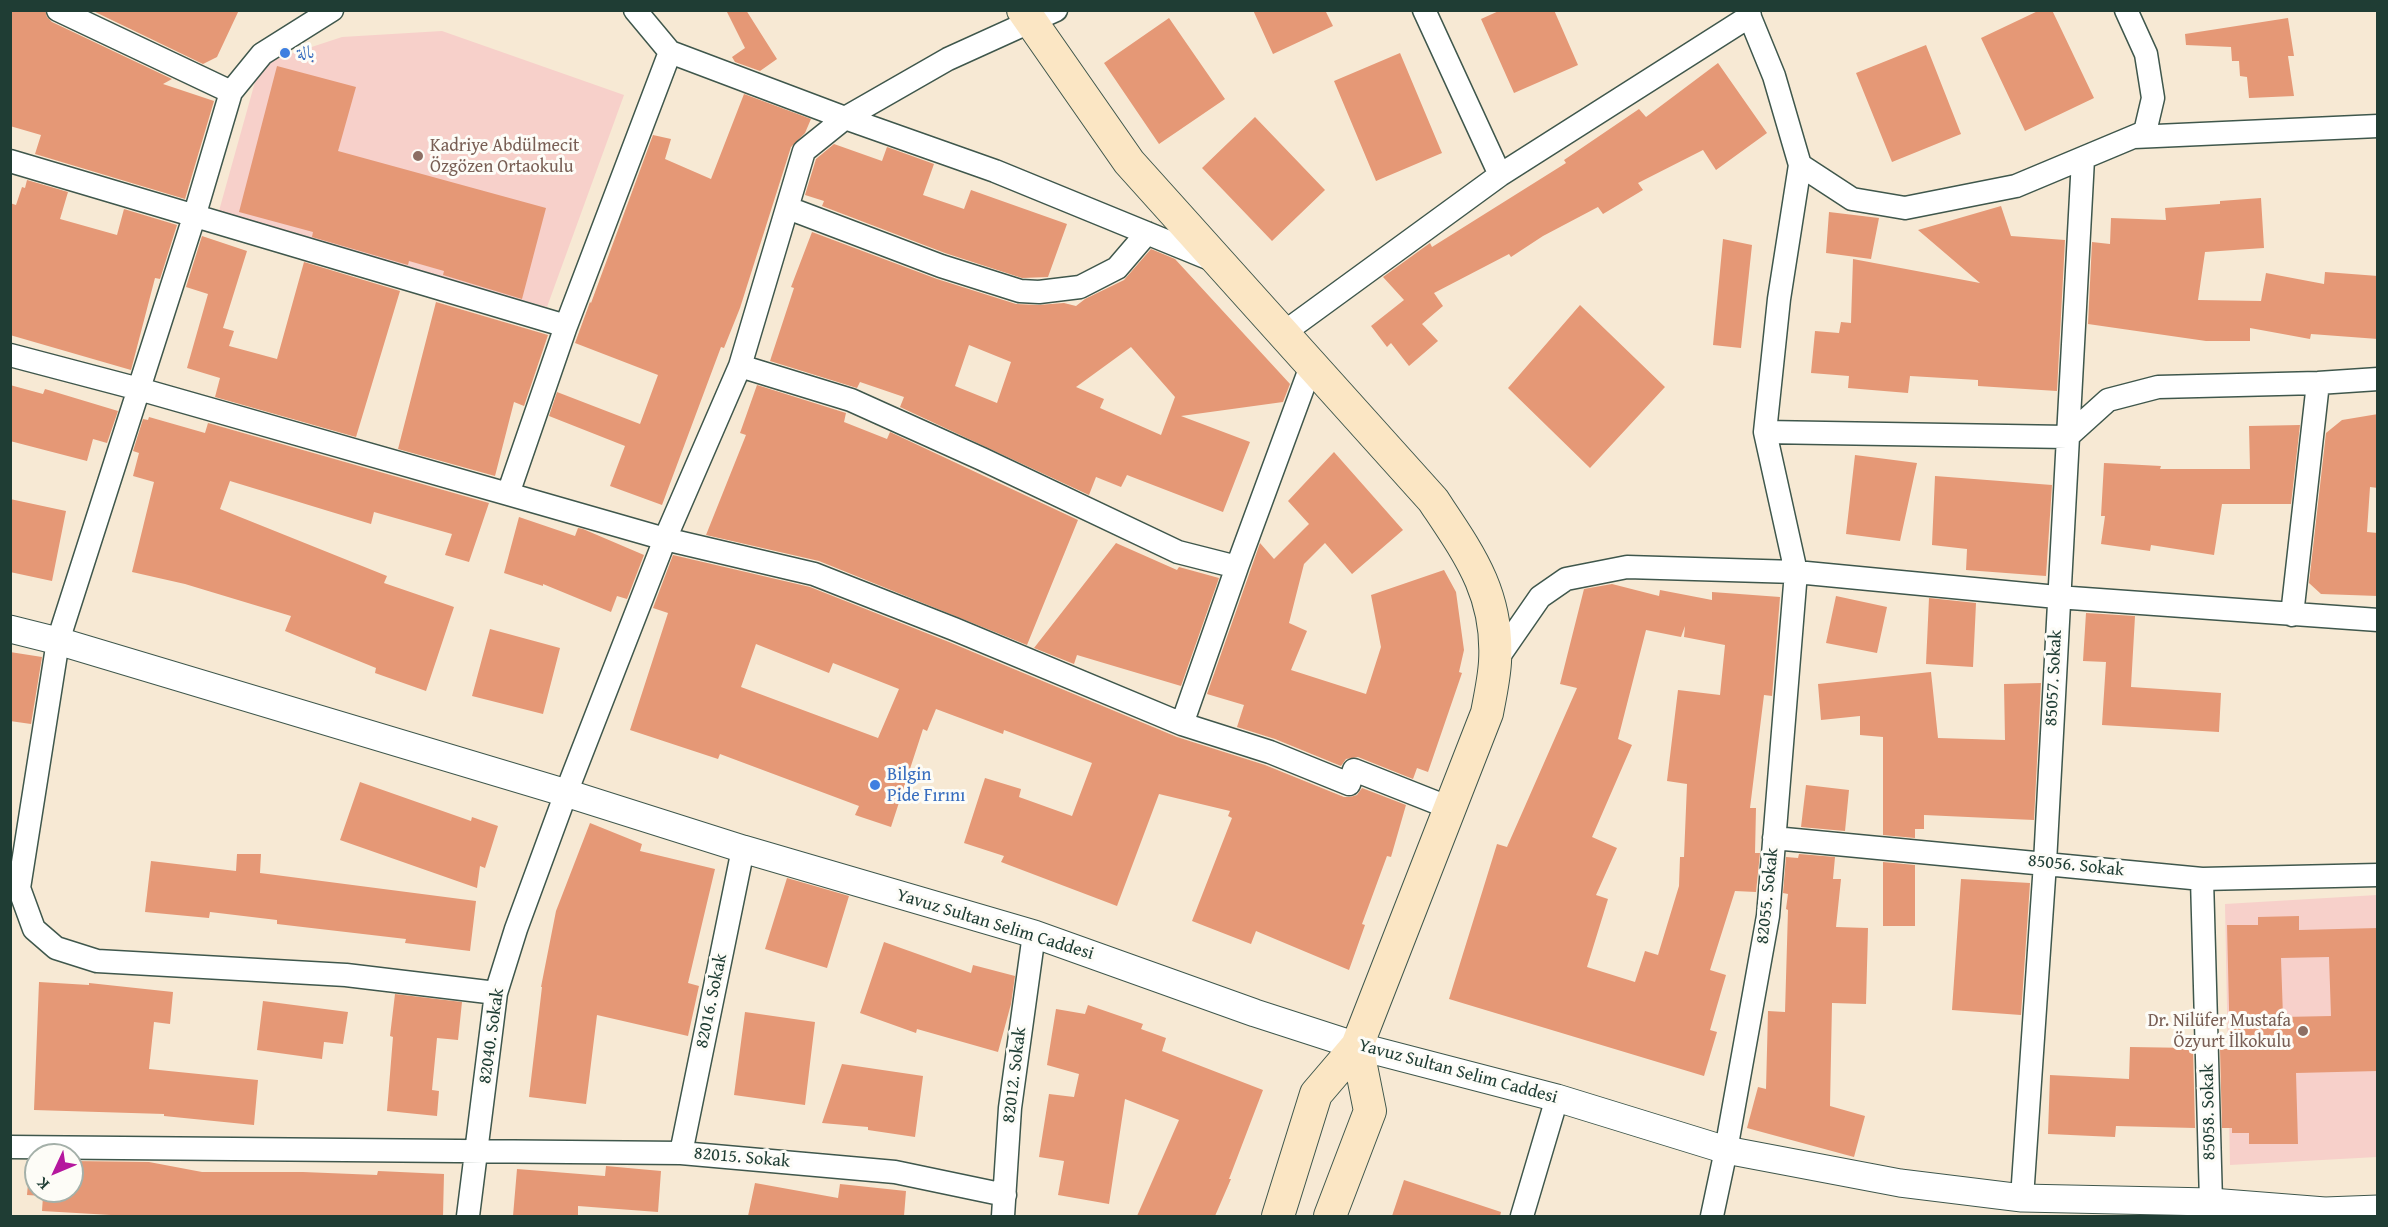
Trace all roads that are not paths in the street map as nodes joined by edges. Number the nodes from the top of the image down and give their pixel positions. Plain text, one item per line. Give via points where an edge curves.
1 (58, 10) edge
2 (332, 10) edge
3 (635, 10) edge
4 (1424, 10) edge
5 (2126, 10) edge
6 (1748, 13) edge
7 (1037, 14) edge
8 (670, 52) junction
9 (231, 92) junction
10 (845, 118) junction
11 (2378, 126) edge
12 (2134, 136) junction
13 (2083, 159) junction
14 (10, 161) edge
15 (1800, 165) junction
16 (1500, 175) junction
17 (788, 208) junction
18 (194, 217) junction
19 (1147, 233) junction
20 (1218, 262) junction
21 (566, 326) junction
22 (1282, 334) junction
23 (10, 355) edge
24 (740, 366) junction
25 (1311, 366) junction
26 (2378, 379) edge
27 (2318, 383) junction
28 (139, 389) junction
29 (1765, 432) junction
30 (2067, 437) junction
31 (508, 494) junction
32 (665, 540) junction
33 (1237, 567) junction
34 (1796, 572) junction
35 (2057, 597) junction
36 (2292, 615) junction
37 (2378, 620) edge
38 (10, 629) edge
39 (58, 641) junction
40 (1495, 662) junction
41 (1182, 724) junction
42 (566, 793) junction
43 (1450, 808) junction
44 (1774, 838) junction
45 (743, 849) junction
46 (2045, 863) junction
47 (2378, 875) edge
48 (2202, 879) junction
49 (15, 887) edge
50 (1034, 934) junction
51 (496, 993) junction
52 (1357, 1046) junction
53 (1557, 1098) junction
54 (10, 1147) edge
55 (1726, 1150) junction
56 (477, 1151) junction
57 (681, 1153) junction
58 (2022, 1198) junction
59 (2211, 1202) junction
60 (1004, 1206) edge
61 (2378, 1209) edge
62 (2325, 1214) edge
63 (468, 1216) edge
64 (1278, 1216) edge
65 (1330, 1216) edge
66 (1522, 1216) edge
67 (1712, 1216) edge

1 - 9 street
2 - 9 street via 262,54
3 - 8 street
4 - 16 street
5 - 12 street via 2146,54 2153,98 2145,132
6 - 15 street via 1774,76
6 - 16 street
7 - 10 street, 82040. Sokak via 948,58
7 - 20 main road via 1129,162
8 - 10 street
8 - 21 street
9 - 18 street
10 - 17 street, 82040. Sokak via 804,152
10 - 19 street via 995,171
11 - 12 street
12 - 13 street
13 - 15 street via 2016,186 1905,208 1852,199
13 - 30 street, 85057. Sokak
14 - 18 street
15 - 29 street, 82055. Sokak via 1779,299
16 - 22 street
17 - 19 street via 941,266 1020,291 1080,287 1117,268
17 - 24 street, 82040. Sokak
18 - 21 street
18 - 28 street
19 - 20 street
20 - 22 main road
21 - 31 street
22 - 25 main road
23 - 28 street
24 - 32 street, 82040. Sokak
24 - 33 street via 850,400 1178,552
25 - 33 street
25 - 40 main road via 1433,500 1465,548 1481,576 1492,611
26 - 27 street
27 - 30 street via 2158,387 2108,400
27 - 36 street
28 - 31 street
28 - 39 street
29 - 30 street
29 - 34 street, 82055. Sokak
30 - 35 street, 85057. Sokak
31 - 32 street
32 - 41 street via 814,574
32 - 42 street, 82040. Sokak
33 - 41 street
34 - 35 street
34 - 40 street via 1627,567 1566,579 1540,597
34 - 44 street, 82055. Sokak
35 - 36 street
35 - 46 street, 85057. Sokak
36 - 37 street
38 - 39 street, Yavuz Sultan Selim Caddesi
39 - 42 street, Yavuz Sultan Selim Caddesi
39 - 49 street
40 - 43 main road via 1487,713
41 - 43 street via 1270,752 1349,784 1354,770
42 - 45 street, Yavuz Sultan Selim Caddesi
42 - 51 street, 82040. Sokak
43 - 52 main road
44 - 46 street, 85056. Sokak
44 - 55 street, 82055. Sokak via 1768,916
45 - 50 street, Yavuz Sultan Selim Caddesi
45 - 57 street, 82016. Sokak
46 - 48 street, 85056. Sokak
46 - 58 street, 85057. Sokak
47 - 48 street, 85056. Sokak
48 - 59 street, 85058. Sokak
49 - 51 street via 34,930 56,948 97,961 346,975
50 - 52 street, Yavuz Sultan Selim Caddesi
50 - 60 street, 82012. Sokak via 1010,1108
51 - 56 street, 82040. Sokak
52 - 53 street, Yavuz Sultan Selim Caddesi
52 - 64 main road via 1316,1094
52 - 65 main road via 1370,1111
53 - 55 street, Yavuz Sultan Selim Caddesi
53 - 66 street
54 - 56 street, 82015. Sokak
55 - 58 street, Yavuz Sultan Selim Caddesi via 1900,1183
55 - 67 street, 82055. Sokak
56 - 57 street, 82015. Sokak
56 - 63 street, 82040. Sokak
57 - 60 street, 82015. Sokak via 895,1172
58 - 59 street, Yavuz Sultan Selim Caddesi
59 - 62 street, Yavuz Sultan Selim Caddesi
61 - 62 street, Yavuz Sultan Selim Caddesi

